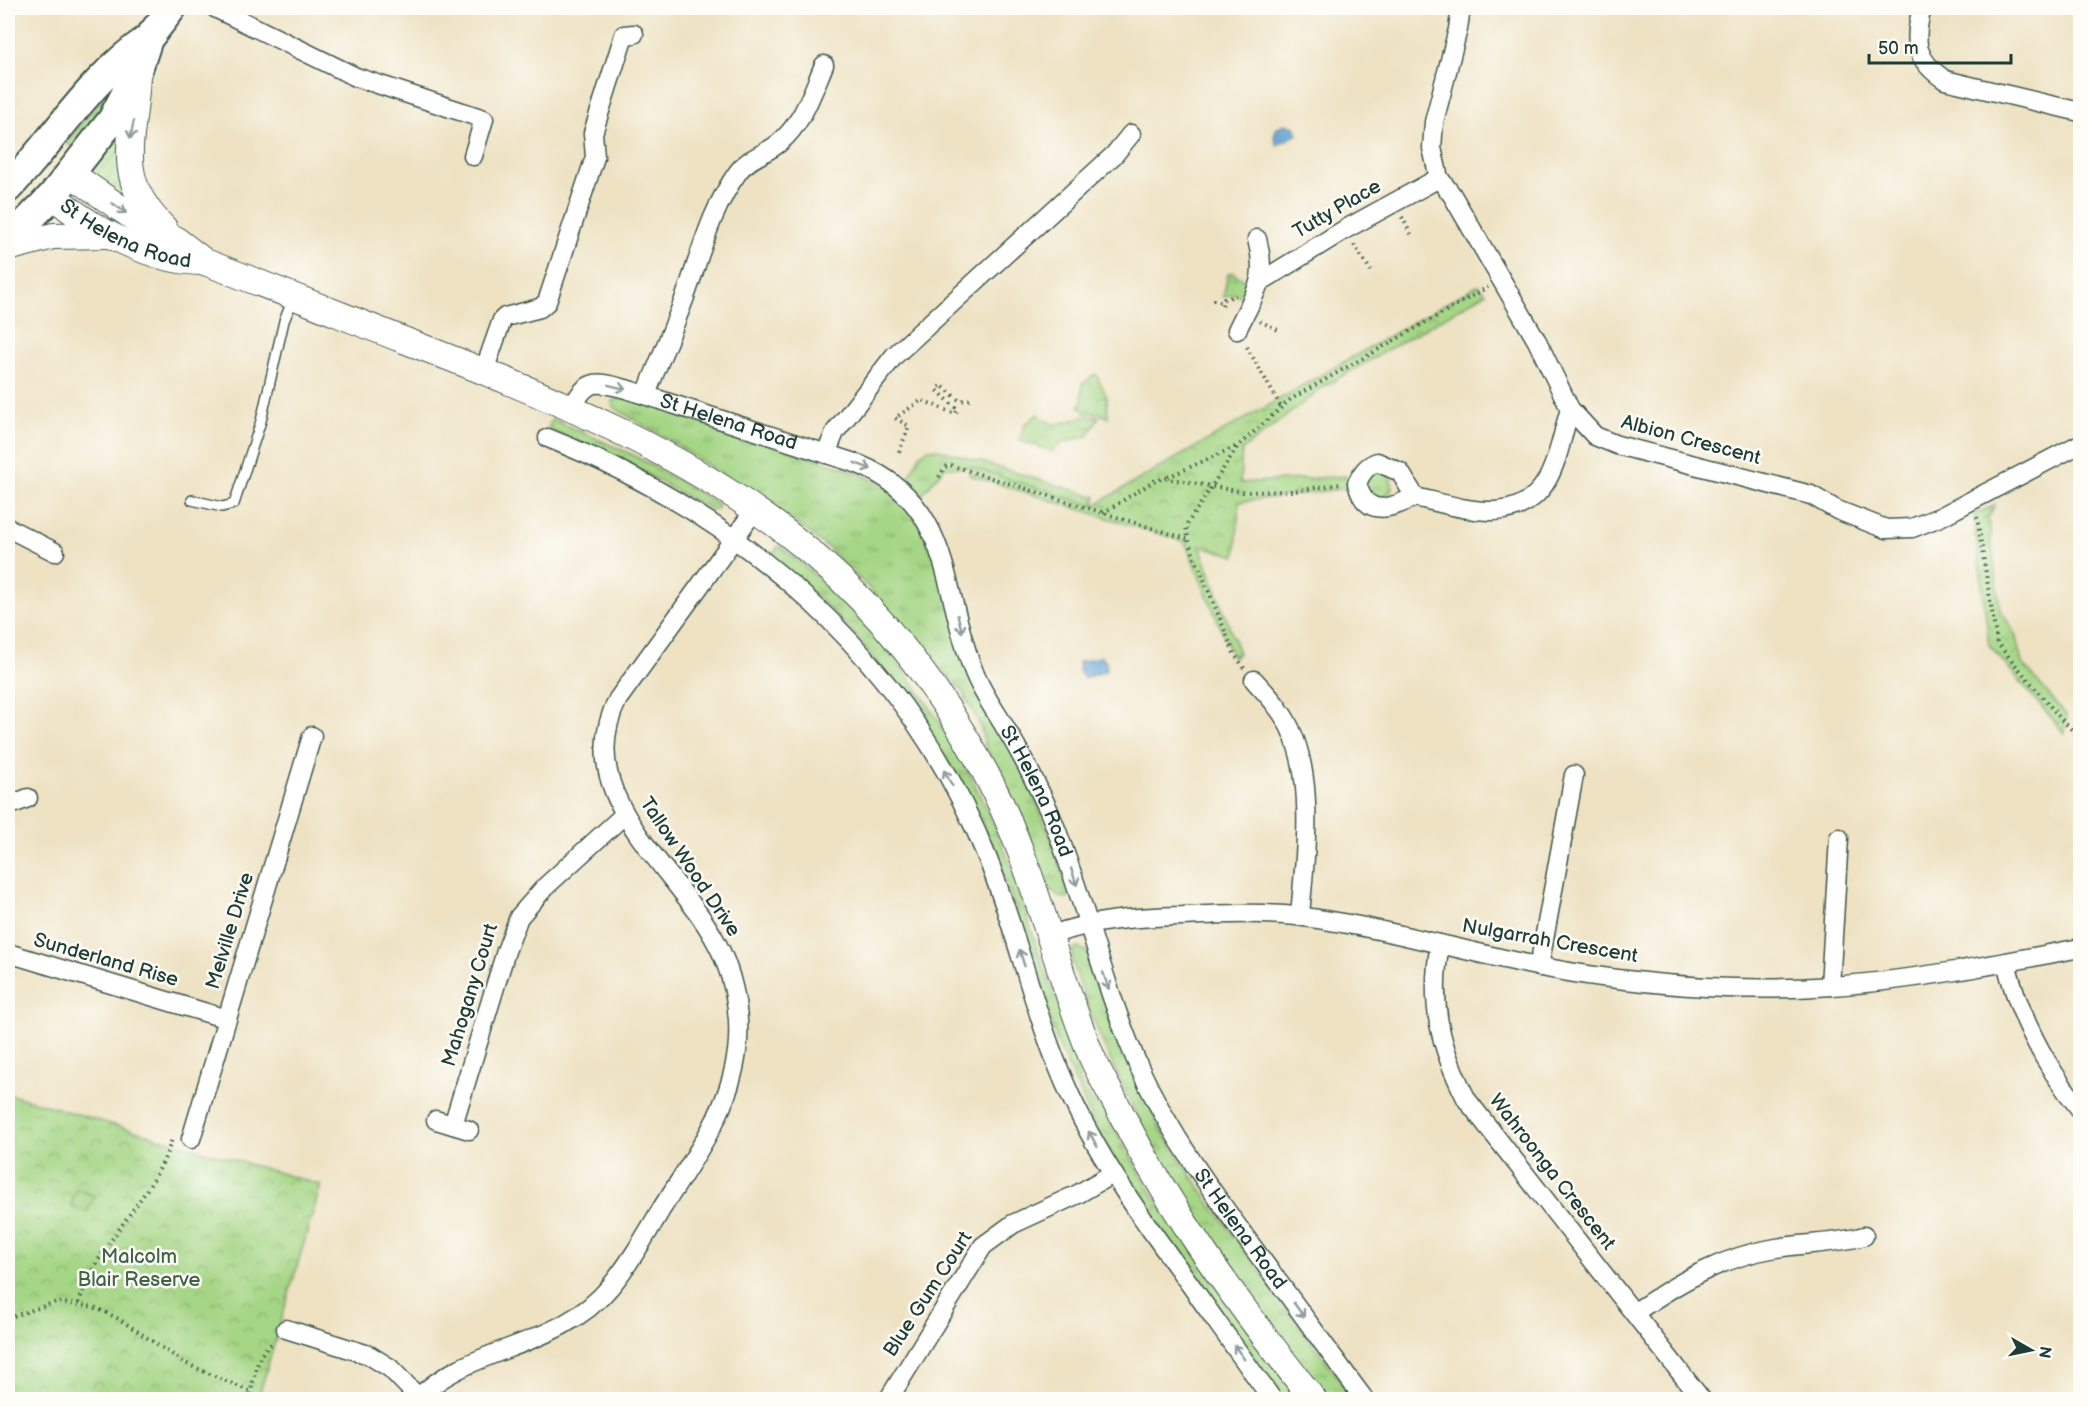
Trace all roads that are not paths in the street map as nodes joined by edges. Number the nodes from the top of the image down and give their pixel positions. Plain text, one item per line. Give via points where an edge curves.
1 (172, 8) edge
2 (214, 8) edge
3 (1461, 8) edge
4 (1922, 8) edge
5 (634, 34) dead end
6 (148, 39) junction
7 (824, 65) dead end
8 (137, 72) junction
9 (2080, 112) edge
10 (1131, 134) dead end
11 (473, 156) dead end
12 (25, 169) edge
13 (1439, 178) junction
14 (62, 184) junction
15 (113, 234) junction
16 (175, 239) junction
17 (1257, 239) dead end
18 (8, 241) edge
19 (8, 248) edge
20 (205, 262) junction
21 (1260, 282) junction
22 (294, 297) junction
23 (1237, 330) dead end
24 (484, 371) junction
25 (646, 395) junction
26 (572, 408) junction
27 (1570, 409) junction
28 (548, 438) dead end
29 (2080, 444) edge
30 (826, 454) junction
31 (1415, 497) junction
32 (192, 500) dead end
33 (754, 511) junction
34 (8, 528) edge
35 (735, 537) junction
36 (55, 552) dead end
37 (1254, 680) road end
38 (312, 736) dead end
39 (1574, 775) dead end
40 (28, 798) dead end
41 (8, 806) edge
42 (625, 814) junction
43 (1839, 837) dead end
44 (1300, 916) junction
45 (1089, 925) junction
46 (1049, 936) junction
47 (1440, 944) junction
48 (2080, 948) edge
49 (8, 954) edge
50 (2006, 962) junction
51 (1539, 967) junction
52 (1830, 986) junction
53 (227, 1019) junction
54 (2080, 1109) edge
55 (453, 1125) dead end
56 (191, 1139) dead end
57 (1112, 1174) junction
58 (1864, 1236) dead end
59 (1634, 1313) junction
60 (284, 1336) road end
61 (1267, 1397) edge
62 (417, 1398) edge
63 (888, 1400) edge
64 (1314, 1400) edge
65 (1365, 1400) edge
66 (1702, 1400) edge

1 - 6 main road, St Helena Road
2 - 11 street via 356,77 484,119
3 - 13 street, Albion Crescent via 1434,122 1432,148
4 - 9 street via 1917,35 1919,55 1929,69 1945,80
5 - 24 street via 624,35 593,133 595,157 547,302 502,320
6 - 8 main road, St Helena Road
6 - 12 main road, St Helena Road via 106,74
7 - 25 street via 800,121 778,144 739,169 724,193
8 - 14 main road, St Helena Road via 112,120
8 -> 16 main road via 129,169 141,201
10 - 30 street via 1114,155 894,356 835,432
12 - 14 main road, St Helena Road
13 - 21 street, Tutty Place
13 - 27 street, Albion Crescent via 1537,341
14 - 15 main road, St Helena Road via 77,216
14 -> 16 main road, St Helena Road
14 - 18 main road
15 - 19 main road via 58,235
15 - 20 main road, St Helena Road via 176,260
16 - 20 main road, St Helena Road
17 - 21 street via 1264,265
20 - 22 main road, St Helena Road
21 - 23 street
22 - 24 main road, St Helena Road
22 - 32 lane via 234,504 222,507
24 - 26 main road, St Helena Road
26 -> 25 street, St Helena Road via 584,388 595,383
25 - 30 street, St Helena Road
26 - 33 main road, St Helena Road via 671,459
27 - 29 street, Albion Crescent via 1595,436 1617,445 1810,495 1886,529 1912,528 1972,503
27 - 31 street via 1546,480 1520,507 1488,511
28 - 35 street via 654,486
30 -> 45 street, St Helena Road via 873,470 895,484 915,502 934,532 973,668 1047,807
31 - 31 street via 1400,472 1384,463 1370,465 1357,483 1365,500 1378,508
33 - 35 street, Tallow Wood Drive
33 - 46 main road, St Helena Road via 809,551 856,593 930,683 998,797
34 - 36 street
35 - 42 street, Tallow Wood Drive via 635,673 612,711 604,762
57 -> 35 street via 1071,1097 987,855 937,757 868,660 812,603
37 - 44 street via 1280,709 1304,776 1308,818
38 - 53 street, Melville Drive
39 - 51 street
40 - 41 street
42 - 55 street, Mahogany Court via 545,887 519,917
42 - 62 street, Tallow Wood Drive via 706,925 724,958 735,998 738,1040 725,1102 704,1143 623,1270 596,1302 564,1326 449,1375
43 - 52 street
44 - 45 street, Nulgarrah Crescent via 1174,916
44 - 47 street, Nulgarrah Crescent
45 - 46 street, Nulgarrah Crescent
45 -> 65 street, St Helena Road via 1126,1035 1174,1135
46 - 64 main road, St Helena Road via 1093,1059 1146,1163 1212,1264
47 - 51 street, Nulgarrah Crescent
47 - 59 street, Wahroonga Crescent via 1435,984 1440,1032 1445,1055 1467,1100
48 - 50 street, Nulgarrah Crescent
49 - 53 street, Sunderland Rise
50 - 52 street, Nulgarrah Crescent via 1924,977
50 - 54 street via 2039,1048
51 - 52 street, Nulgarrah Crescent via 1700,986
53 - 56 street, Melville Drive
61 -> 57 street
57 - 63 street, Blue Gum Court via 1013,1224 983,1246
58 - 59 street via 1778,1247 1735,1258 1696,1273
59 - 66 street, Wahroonga Crescent
60 - 62 street via 355,1350 380,1361

